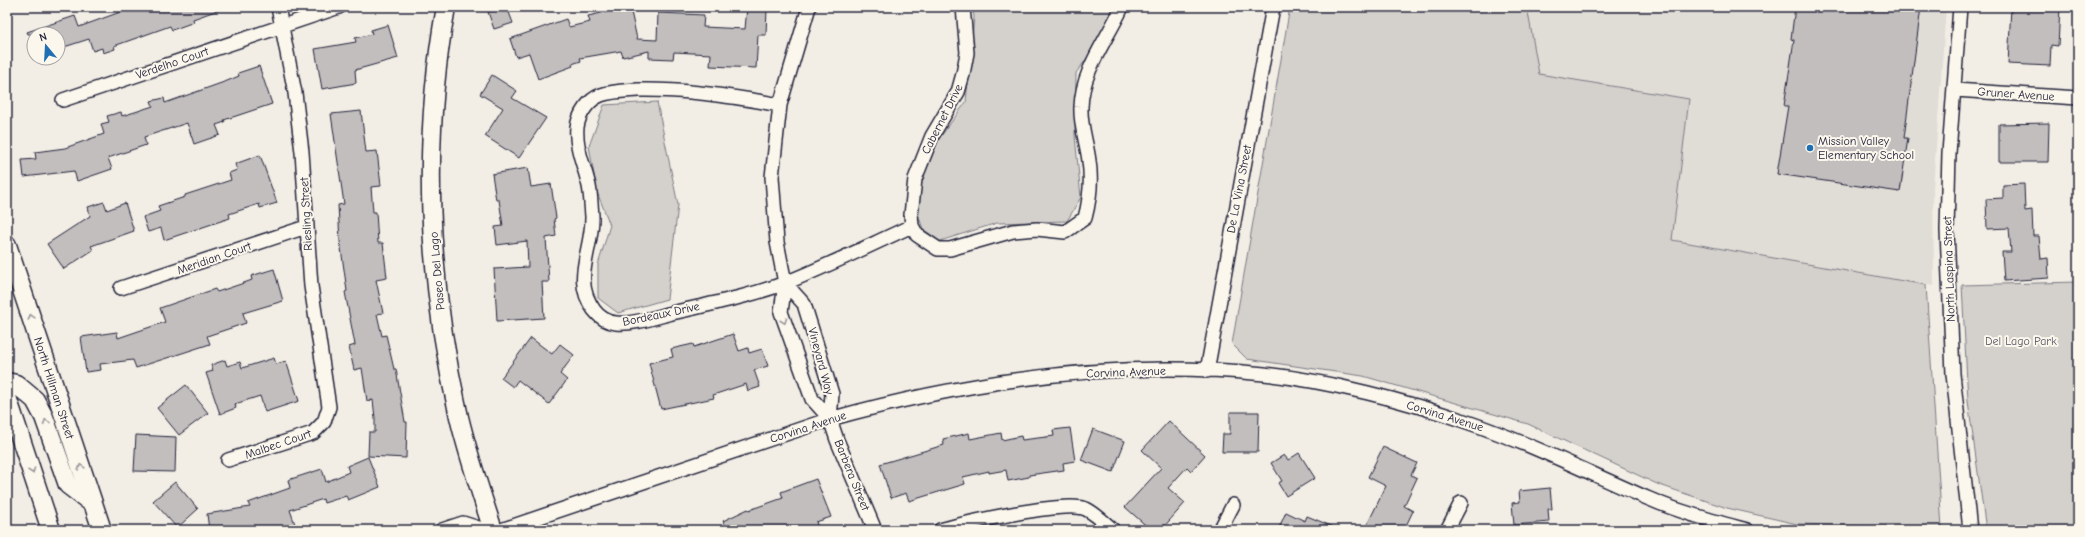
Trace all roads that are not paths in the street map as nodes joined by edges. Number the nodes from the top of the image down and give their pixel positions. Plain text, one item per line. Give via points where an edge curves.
1 (278, 7) edge
2 (339, 7) edge
3 (446, 7) edge
4 (809, 7) edge
5 (963, 7) edge
6 (1122, 7) edge
7 (1273, 7) edge
8 (1960, 7) edge
9 (282, 26) junction
10 (1955, 90) junction
11 (2078, 98) edge
12 (63, 100) dead end
13 (780, 105) junction
14 (912, 226) junction
15 (306, 227) junction
16 (7, 245) edge
17 (785, 283) junction
18 (122, 288) dead end
19 (1207, 371) junction
20 (7, 382) edge
21 (7, 397) edge
22 (830, 419) junction
23 (324, 422) joint
24 (228, 460) dead end
25 (1461, 503) dead end
26 (93, 504) junction
27 (1233, 505) dead end
28 (52, 530) edge
29 (102, 530) edge
30 (442, 530) edge
31 (485, 530) edge
32 (493, 530) edge
33 (501, 530) edge
34 (875, 530) edge
35 (940, 530) edge
36 (1113, 530) edge
37 (1220, 530) edge
38 (1447, 530) edge
39 (1747, 530) edge
40 (1970, 530) edge

1 - 9 street, Riesling Street
2 - 9 street, Verdelho Court
3 - 32 main road, Paseo Del Lago via 437,66 432,131 432,209 436,276 448,365 460,418
4 - 13 street, Vineyard Way
5 - 14 street, Cabernet Drive via 967,52 963,74 958,92 922,158 915,179
6 - 14 street via 1085,81 1081,107 1082,128 1091,184 1085,218 1065,232 1037,229 1012,231 950,249 938,249 928,244 917,235
7 - 19 street, De La Vina Street
8 - 10 street, North Laspina Street
9 - 12 street, Verdelho Court
9 - 15 street, Riesling Street via 295,93 302,152
10 - 11 street, Gruner Avenue
10 - 40 street, North Laspina Street via 1949,153 1947,222 1949,297 1953,374
13 - 17 street, Vineyard Way via 772,177 777,242
13 - 17 street, Bordeaux Drive via 699,92 621,91 600,95 581,113 577,126 577,141 589,186 592,222 582,278 583,289 588,302 606,321 618,324 648,319 755,294
14 - 17 street, Bordeaux Drive
15 - 18 street, Meridian Court
15 - 23 street, Riesling Street via 316,330 329,407
26 -> 16 main road, North Hillman Street
17 - 22 street, Vineyard Way via 804,304 832,394
17 -> 22 street, Vineyard Way via 781,312 812,399
19 - 22 street, Corvina Avenue via 1140,370 1030,378 930,393
19 - 39 street, Corvina Avenue via 1264,374 1295,379 1412,405 1466,421 1522,442 1649,499
26 -> 20 main road via 68,485 44,417 35,400 16,384
21 -> 28 main road
22 - 33 street, Corvina Avenue
22 - 34 street, Barbera Street
23 - 24 street, Malbec Court via 314,432
25 - 38 street
26 - 29 main road, North Hillman Street
27 - 37 street
30 - 31 street via 463,523
35 - 36 street via 1009,515 1074,507 1086,509

